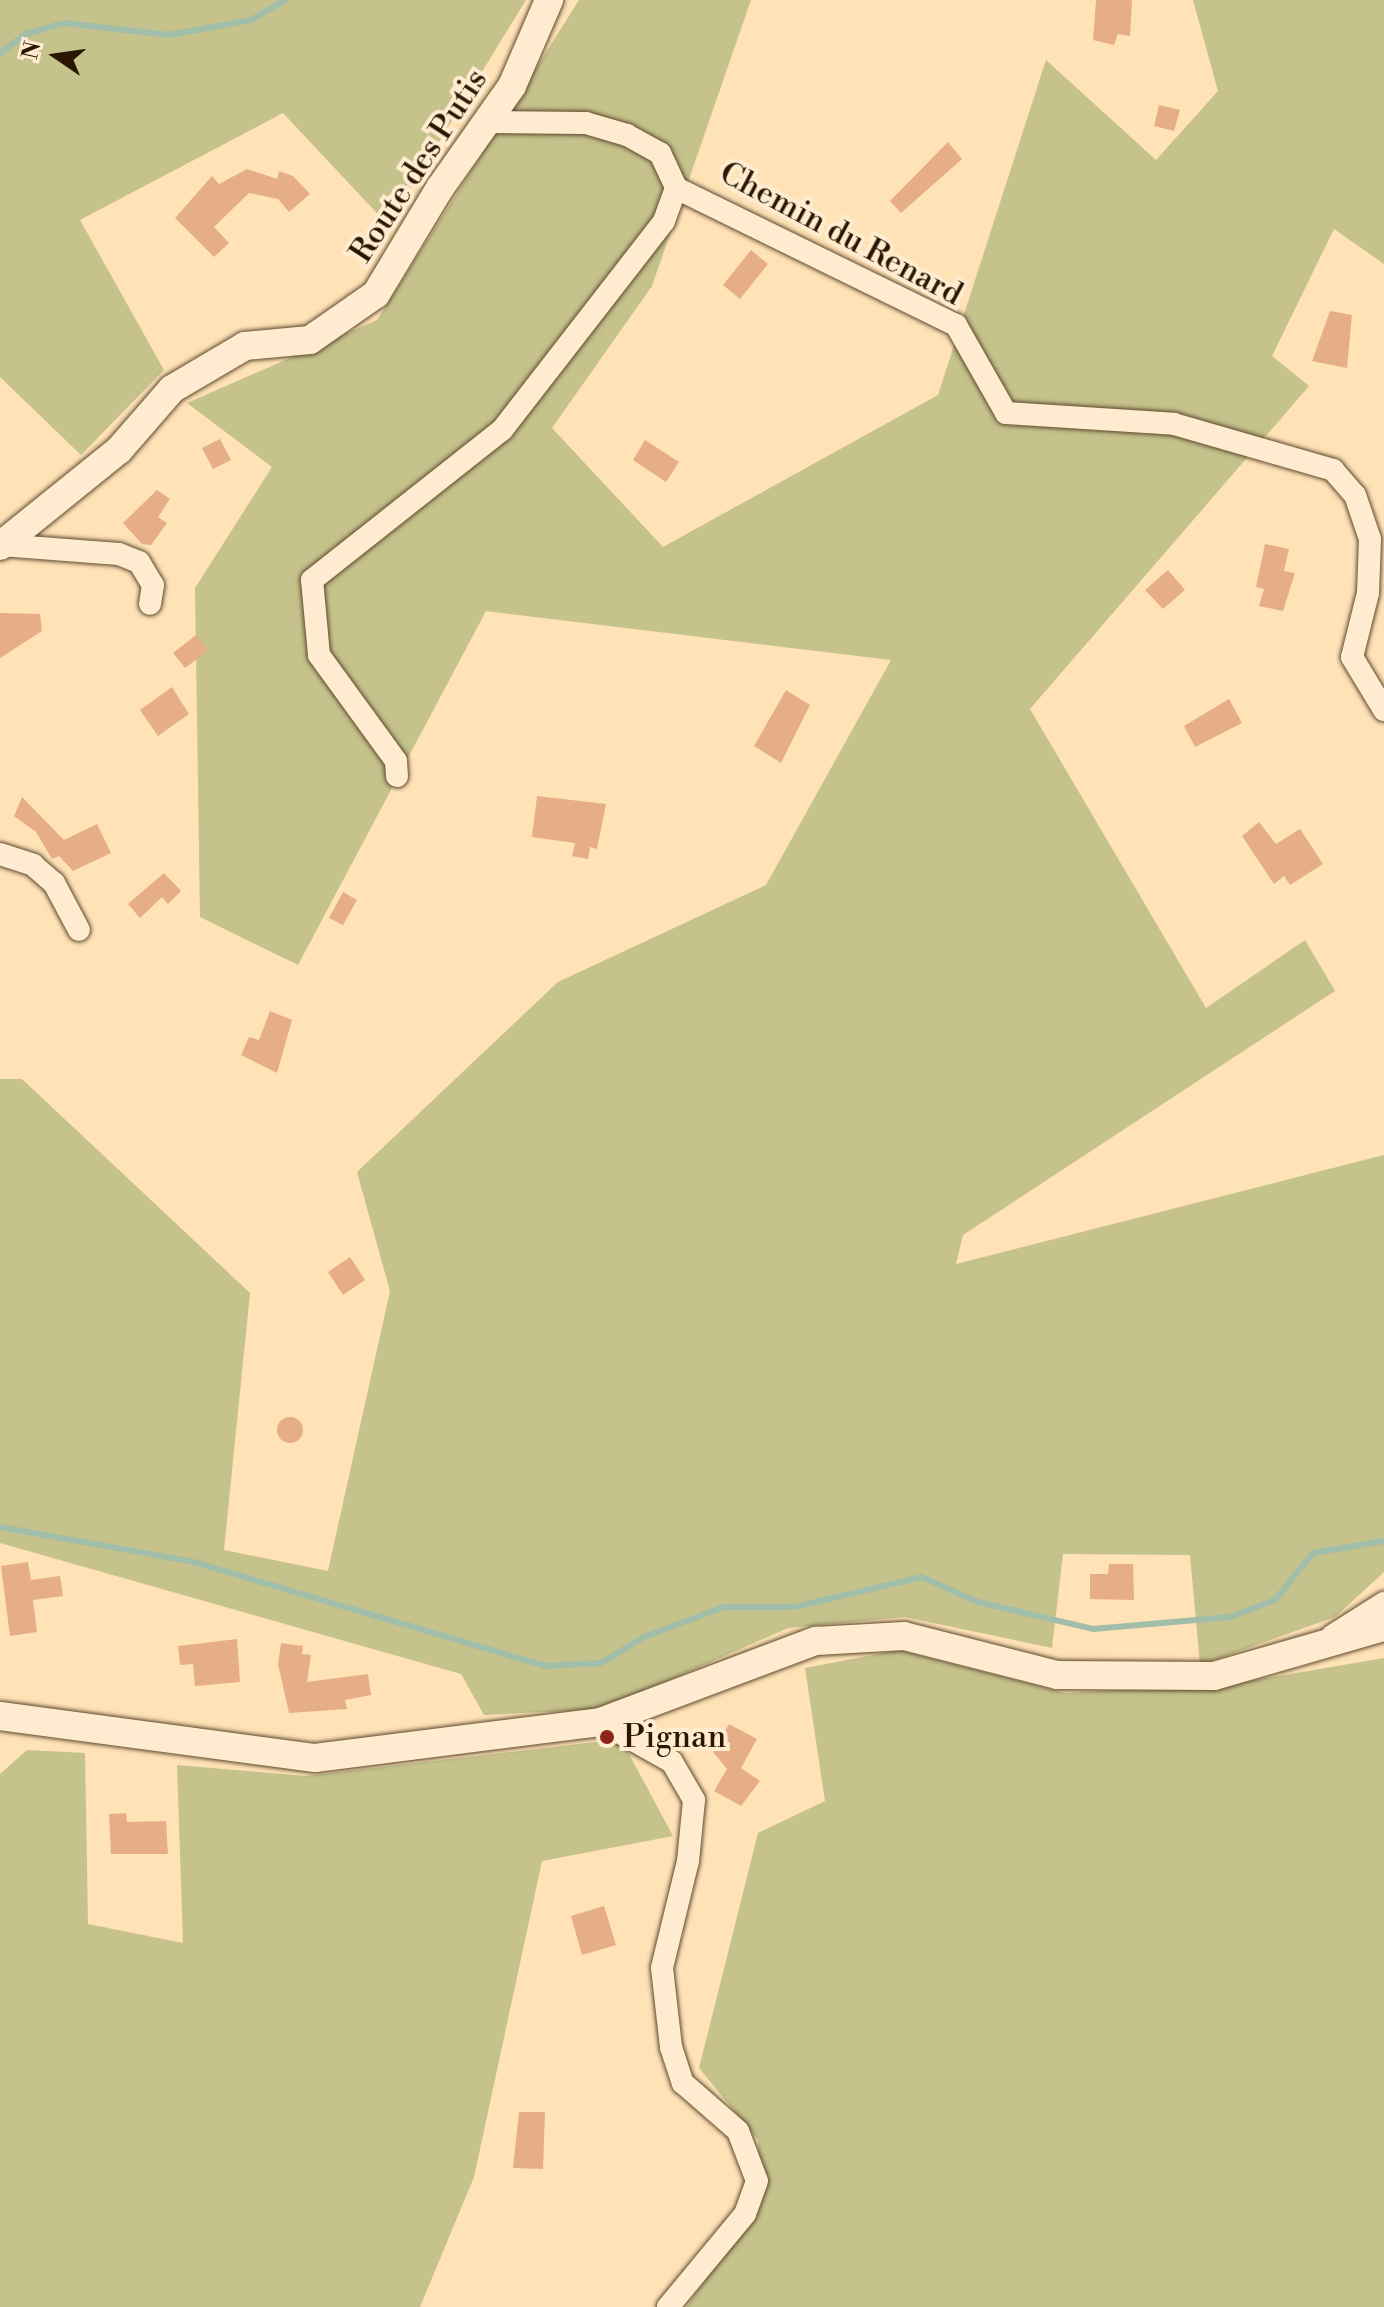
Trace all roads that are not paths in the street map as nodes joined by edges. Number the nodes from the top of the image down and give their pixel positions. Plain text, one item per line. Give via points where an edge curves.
1 (549, 0) edge
2 (487, 122) junction
3 (676, 188) junction
4 (1, 546) edge
5 (150, 604) dead end
6 (1384, 710) edge
7 (397, 776) dead end
8 (0, 854) edge
9 (79, 930) dead end
10 (1384, 1603) edge
11 (1384, 1627) edge
12 (1314, 1647) junction
13 (0, 1716) edge
14 (612, 1719) junction
15 (668, 2307) edge

1 - 2 street, Route des Putis via 512,86
2 - 3 street, Chemin du Renard via 586,123 627,135 660,153
2 - 4 street, Route des Putis via 376,294 310,340 245,346 172,389 119,450
3 - 6 street, Chemin du Renard via 956,325 1006,413 1174,424 1333,470 1355,495 1370,539 1368,593 1352,657
3 - 7 street, Chemin du Renard via 664,221 502,430 312,580 319,655 396,761
4 - 5 street via 119,554 139,562 153,585
8 - 9 street via 33,865 54,883
10 - 12 street
11 - 12 street
12 - 14 street via 1214,1676 1057,1675 904,1636 816,1641
13 - 14 street via 315,1758
14 - 15 street via 622,1734 672,1762 694,1800 688,1861 662,1968 671,2047 683,2083 738,2131 757,2181 745,2214

